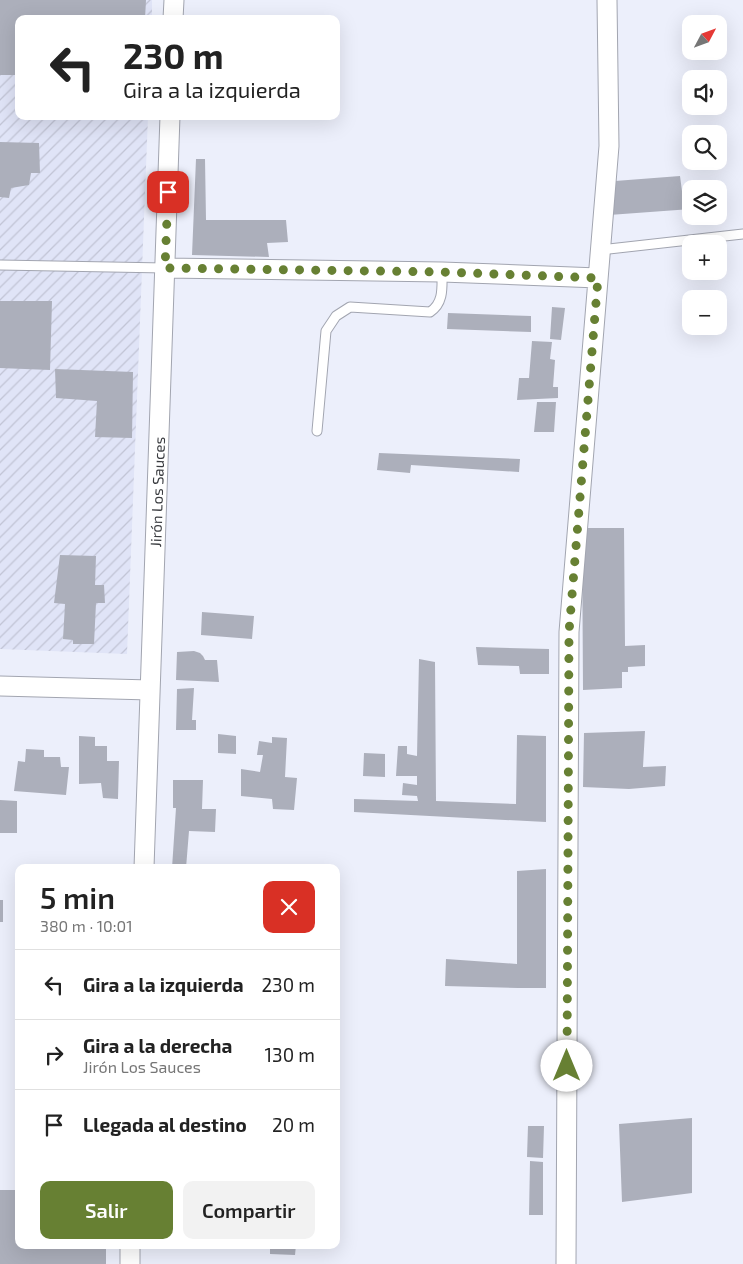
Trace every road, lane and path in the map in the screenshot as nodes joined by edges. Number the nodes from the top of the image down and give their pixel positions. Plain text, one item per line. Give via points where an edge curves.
1 (174, 0) edge
2 (608, 0) edge
3 (173, 15) edge
4 (170, 120) edge
5 (743, 234) edge
6 (600, 250) junction
7 (0, 265) edge
8 (165, 268) junction
9 (442, 272) junction
10 (598, 278) junction
11 (317, 431) dead end
12 (0, 686) edge
13 (150, 690) junction
14 (144, 864) edge
15 (130, 1249) edge
16 (130, 1264) edge
17 (566, 1264) edge

1 - 3 street
2 - 6 street via 609,146
4 - 8 street, Jirón Los Sauces
5 - 6 lane
6 - 10 street
7 - 8 lane
8 - 9 street
8 - 13 street, Jirón Los Sauces
9 - 10 street
9 - 11 lane via 441,297 430,312 350,308 336,316 326,331
10 - 17 street via 569,632
12 - 13 street
13 - 14 street, Jirón Los Sauces
15 - 16 street

